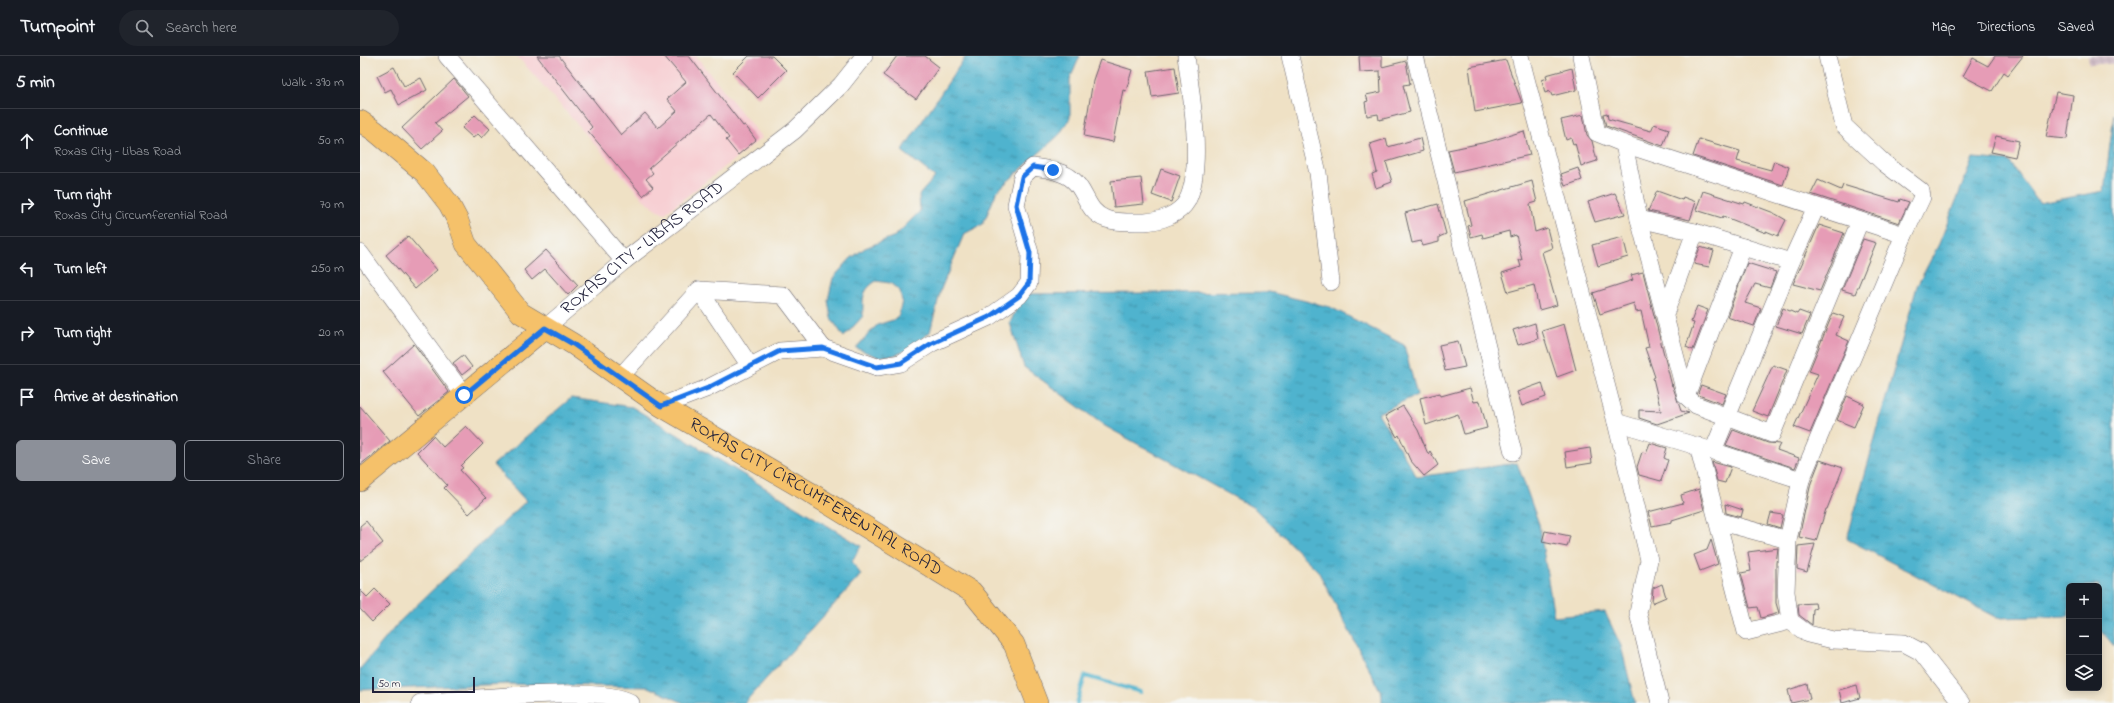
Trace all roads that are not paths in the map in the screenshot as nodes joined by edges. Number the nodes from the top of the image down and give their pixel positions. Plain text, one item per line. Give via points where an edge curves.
1 (447, 56) edge
2 (864, 56) edge
3 (1186, 56) edge
4 (1290, 56) edge
5 (1415, 56) edge
6 (1520, 56) edge
7 (1581, 56) edge
8 (1827, 56) edge
9 (365, 129) edge
10 (1624, 144) junction
11 (1816, 207) junction
12 (1639, 219) junction
13 (1860, 221) junction
14 (1695, 232) junction
15 (1904, 235) junction
16 (1743, 247) junction
17 (360, 253) edge
18 (624, 261) junction
19 (1791, 262) junction
20 (1332, 282) dead end
21 (699, 290) junction
22 (1665, 314) junction
23 (545, 328) junction
24 (823, 348) junction
25 (750, 366) junction
26 (620, 377) junction
27 (464, 395) junction
28 (1686, 396) junction
29 (661, 406) junction
30 (1726, 417) junction
31 (1616, 422) junction
32 (1706, 448) junction
33 (1513, 452) dead end
34 (1801, 480) junction
35 (360, 481) edge
36 (1718, 521) junction
37 (1788, 540) junction
38 (1790, 621) junction
39 (420, 703) edge
40 (631, 703) edge
41 (1037, 703) edge
42 (1660, 703) edge
43 (1961, 703) edge

1 - 18 street
2 - 18 street, ROXAS CITY – LIBAS ROAD via 841,85 795,130
3 - 24 street via 1196,139 1193,180 1186,201 1170,216 1153,222 1105,219 1091,208 1074,180 1053,170 1033,167 1022,177 1016,205 1030,253 1029,283 1019,296 989,317 932,343 901,363 877,367
4 - 20 street via 1318,173
5 - 33 street
6 - 31 street
7 - 10 street via 1597,133
8 - 15 street via 1844,126 1884,163 1922,191 1922,197
9 - 23 main road, ROXAS CITY CIRCUMFERENTIAL ROAD via 425,173 449,204 466,244 521,313
10 - 11 street
10 - 12 street
11 - 13 street
11 - 19 street
12 - 14 street
12 - 22 street
13 - 15 street
13 - 30 street via 1772,434
14 - 16 street
14 - 22 street
15 - 34 street
16 - 19 street
16 - 28 street
17 - 27 street
18 - 23 street, ROXAS CITY – LIBAS ROAD
19 - 30 street
21 - 24 street via 783,295
21 - 25 street
21 - 26 street
22 - 28 street
23 - 26 main road, ROXAS CITY CIRCUMFERENTIAL ROAD
23 - 27 main road, ROXAS CITY – LIBAS ROAD
24 - 25 street via 780,351
25 - 29 street via 708,388
26 - 29 main road, ROXAS CITY CIRCUMFERENTIAL ROAD
27 - 35 main road, ROXAS CITY – LIBAS ROAD
28 - 30 street via 1696,405
29 - 41 main road, ROXAS CITY CIRCUMFERENTIAL ROAD via 809,492 972,592 1014,644
30 - 32 street
31 - 32 street
31 - 42 street via 1649,560 1638,613
32 - 34 street
32 - 36 street
34 - 37 street
36 - 37 street
36 - 38 street via 1746,632
37 - 38 street via 1786,592
38 - 43 street via 1808,634 1833,640 1904,643 1921,652
39 - 40 street via 575,694 610,696

